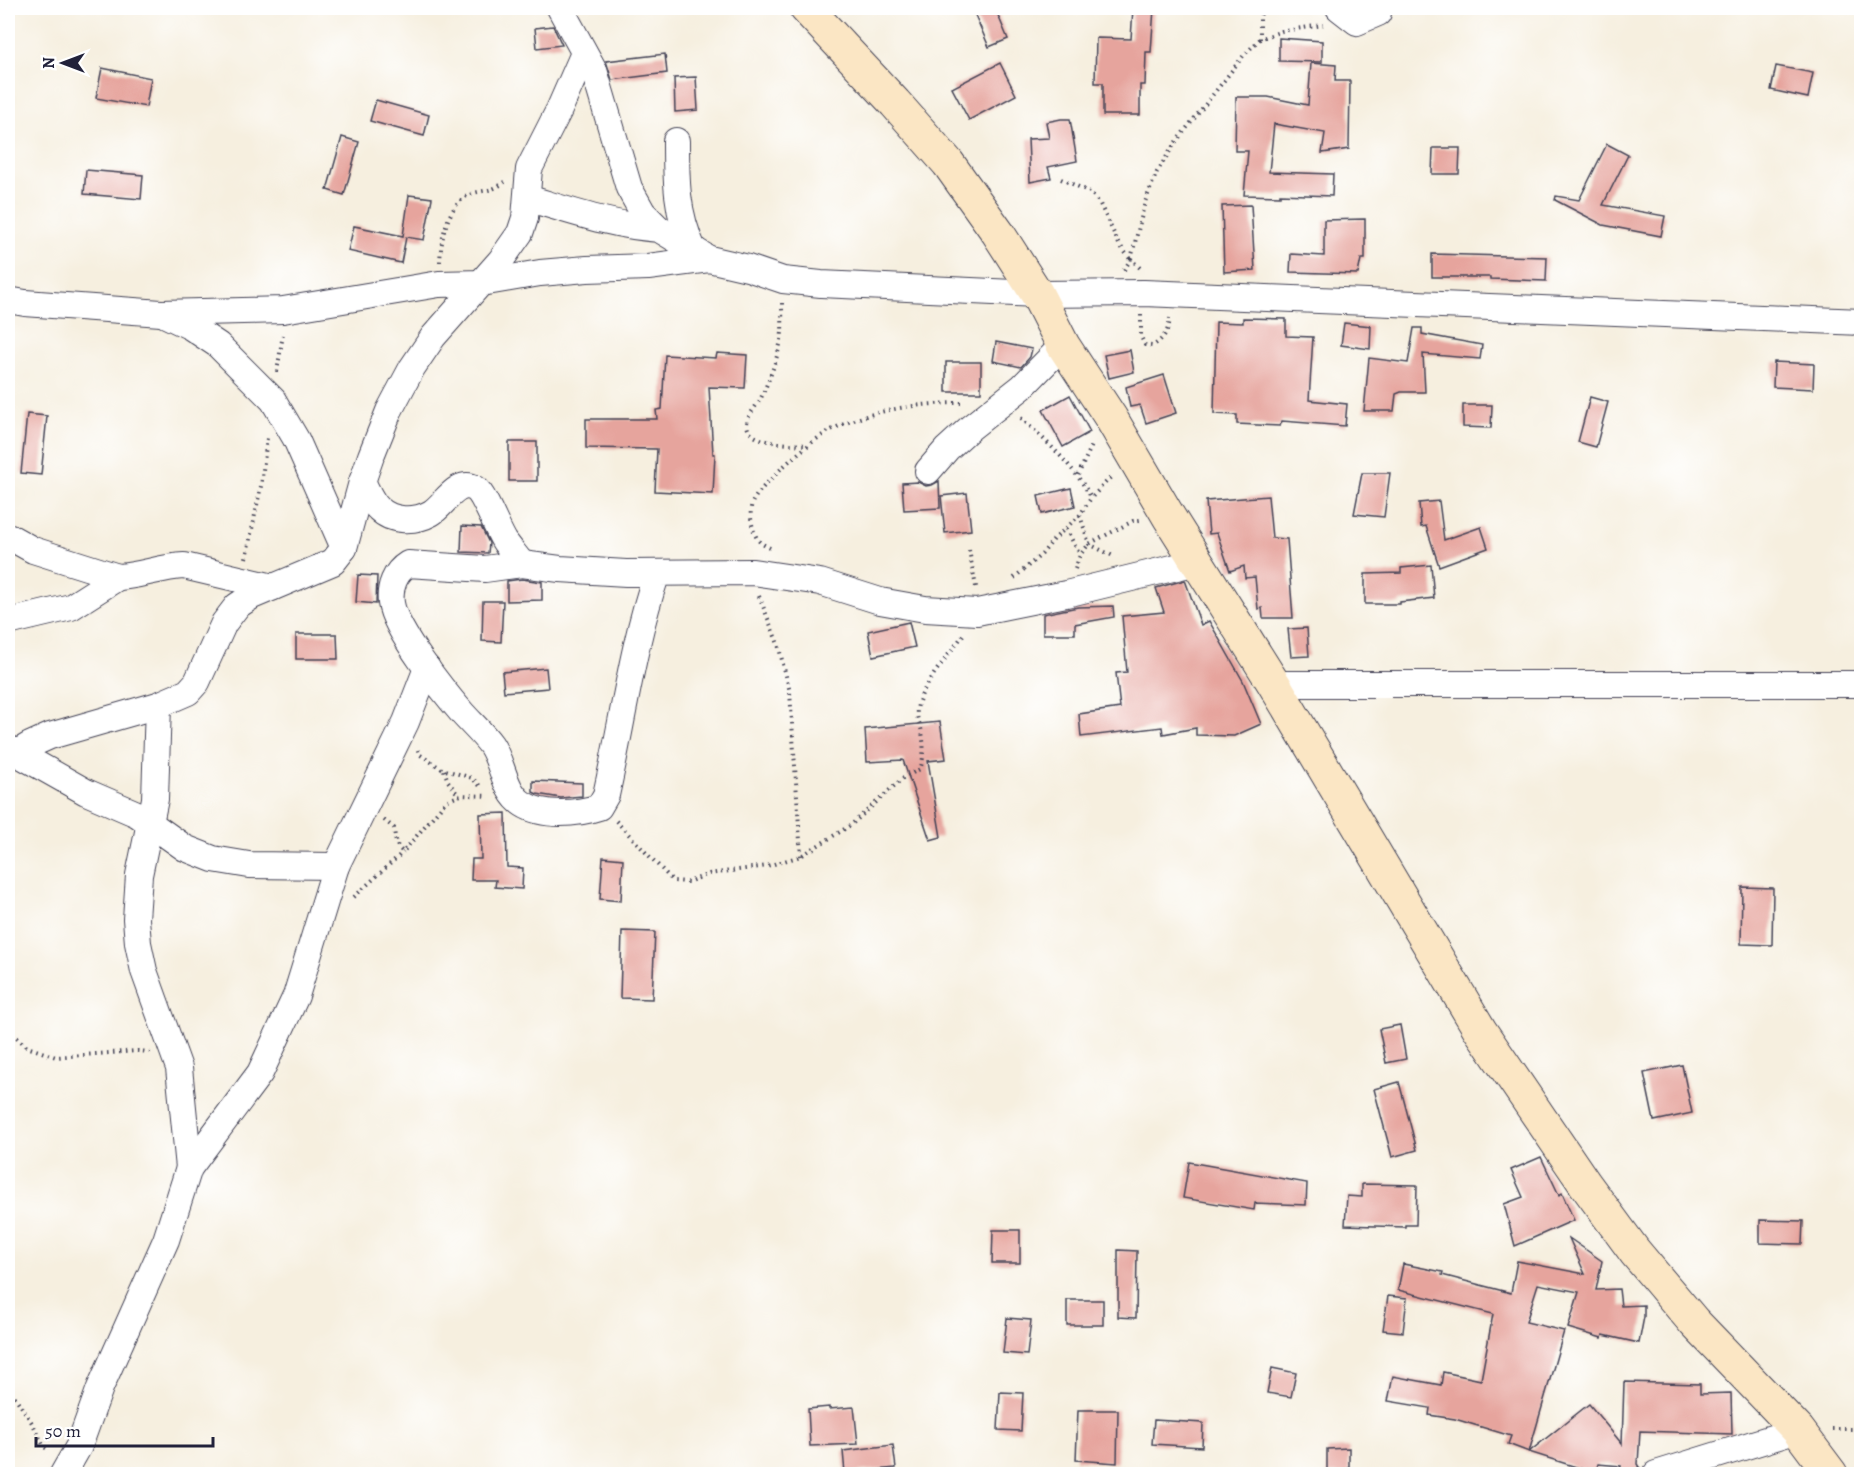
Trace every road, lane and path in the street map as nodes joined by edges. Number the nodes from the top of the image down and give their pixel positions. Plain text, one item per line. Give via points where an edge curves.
1 (560, 8) edge
2 (806, 8) edge
3 (1263, 8) edge
4 (1358, 14) edge
5 (1260, 39) junction
6 (584, 53) junction
7 (676, 141) dead end
8 (529, 169) junction
9 (1061, 179) dead end
10 (527, 198) junction
11 (659, 229) junction
12 (701, 254) junction
13 (783, 280) junction
14 (481, 283) junction
15 (440, 284) junction
16 (1144, 293) junction
17 (1037, 294) junction
18 (8, 300) edge
19 (160, 313) junction
20 (1862, 322) edge
21 (1165, 335) dead end
22 (1063, 345) junction
23 (963, 403) dead end
24 (1000, 406) junction
25 (807, 445) junction
26 (1132, 453) junction
27 (264, 460) dead end
28 (928, 471) dead end
29 (362, 482) junction
30 (1091, 498) junction
31 (1080, 515) junction
32 (1169, 517) junction
33 (1066, 529) junction
34 (8, 536) edge
35 (1089, 544) junction
36 (344, 548) junction
37 (969, 550) dead end
38 (776, 552) dead end
39 (1080, 555) junction
40 (1197, 562) junction
41 (522, 564) junction
42 (753, 572) junction
43 (1151, 572) junction
44 (657, 573) junction
45 (118, 577) junction
46 (241, 579) junction
47 (1007, 584) dead end
48 (273, 587) junction
49 (1066, 594) junction
50 (977, 612) junction
51 (8, 622) edge
52 (427, 668) junction
53 (1274, 684) junction
54 (1862, 684) edge
55 (158, 705) junction
56 (406, 722) junction
57 (12, 751) edge
58 (444, 769) junction
59 (459, 796) junction
60 (489, 796) junction
61 (520, 802) junction
62 (599, 807) junction
63 (365, 808) junction
64 (150, 821) junction
65 (801, 856) junction
66 (336, 866) junction
67 (8, 1029) edge
68 (179, 1068) junction
69 (189, 1168) junction
70 (8, 1386) edge
71 (1798, 1430) junction
72 (67, 1468) edge
73 (1656, 1474) edge
74 (1831, 1474) edge

1 - 6 street
2 - 17 street via 948,163
3 - 5 path
4 - 5 path
5 - 9 path via 1175,143 1157,172 1144,202 1131,260 1119,244 1100,202 1090,192
6 - 8 street
6 - 11 street via 594,70 629,188 643,213
7 - 12 street via 678,204 685,232
8 - 10 street
8 - 15 path via 493,190 472,194 456,206 441,242
10 - 11 street via 600,220
10 - 14 street via 520,233
11 - 12 street
12 - 13 street
12 - 14 street via 648,267 540,273
13 - 17 street
13 - 25 path via 781,339 760,400 747,419 748,429 769,441
14 - 15 street
14 - 29 street via 418,359 389,411
15 - 19 street via 283,310
16 - 17 street
16 - 20 street
16 - 21 path via 1140,323 1145,345 1160,342
17 - 22 street
18 - 19 street
19 - 36 street via 218,345 273,400 296,438
22 - 24 street
22 - 26 street
23 - 25 path via 900,407 832,429
24 - 28 street via 970,428
24 - 30 path via 1017,414 1065,459
25 - 38 path via 752,502 752,523 759,541
26 - 30 path
26 - 32 street
27 - 46 path
29 - 36 street
29 - 41 street via 378,508 400,519 432,513 456,490 463,486 474,488 482,496 505,543
30 - 31 path
31 - 33 path
31 - 35 path
32 - 35 path via 1133,521
32 - 40 street
33 - 39 path
33 - 47 path
34 - 45 street via 33,550
35 - 39 path
35 - 43 path
36 - 48 street via 333,562
37 - 50 path via 979,603
39 - 49 path
40 - 43 street
40 - 53 street
41 - 44 street
41 - 52 street via 485,569 408,564 400,569 394,578 394,614
42 - 44 street
42 - 50 street via 820,582 880,601
42 - 65 path via 790,693
43 - 49 street
44 - 62 street via 634,652 606,795
45 - 46 street via 184,566
45 - 51 street via 71,607
46 - 48 street
48 - 55 street via 237,606 224,623 197,682 188,692
49 - 50 street
50 - 65 path via 918,704 923,750 920,769 903,778 851,825
52 - 56 street
52 - 61 street via 491,745 513,795
53 - 54 street
53 - 71 street via 1480,1030 1585,1184 1694,1322
55 - 57 street
55 - 64 street via 155,798
56 - 58 path via 419,754
56 - 63 street
57 - 64 street via 86,792
58 - 59 path
58 - 60 path via 472,778
59 - 60 path
59 - 63 path via 446,801 403,852 398,849 394,828 385,819 374,823
60 - 61 path
61 - 62 street via 529,808 559,813 583,813
62 - 65 path via 673,881 688,882 709,874 767,866
63 - 66 street
64 - 66 street via 185,848 213,859 249,865
64 - 68 street via 139,875 138,943 148,987
66 - 69 street via 297,996 260,1073
67 - 68 path via 27,1047 56,1057 137,1051 154,1053
68 - 69 street
69 - 72 street via 166,1240
70 - 72 path via 44,1448
71 - 73 street
71 - 74 street

